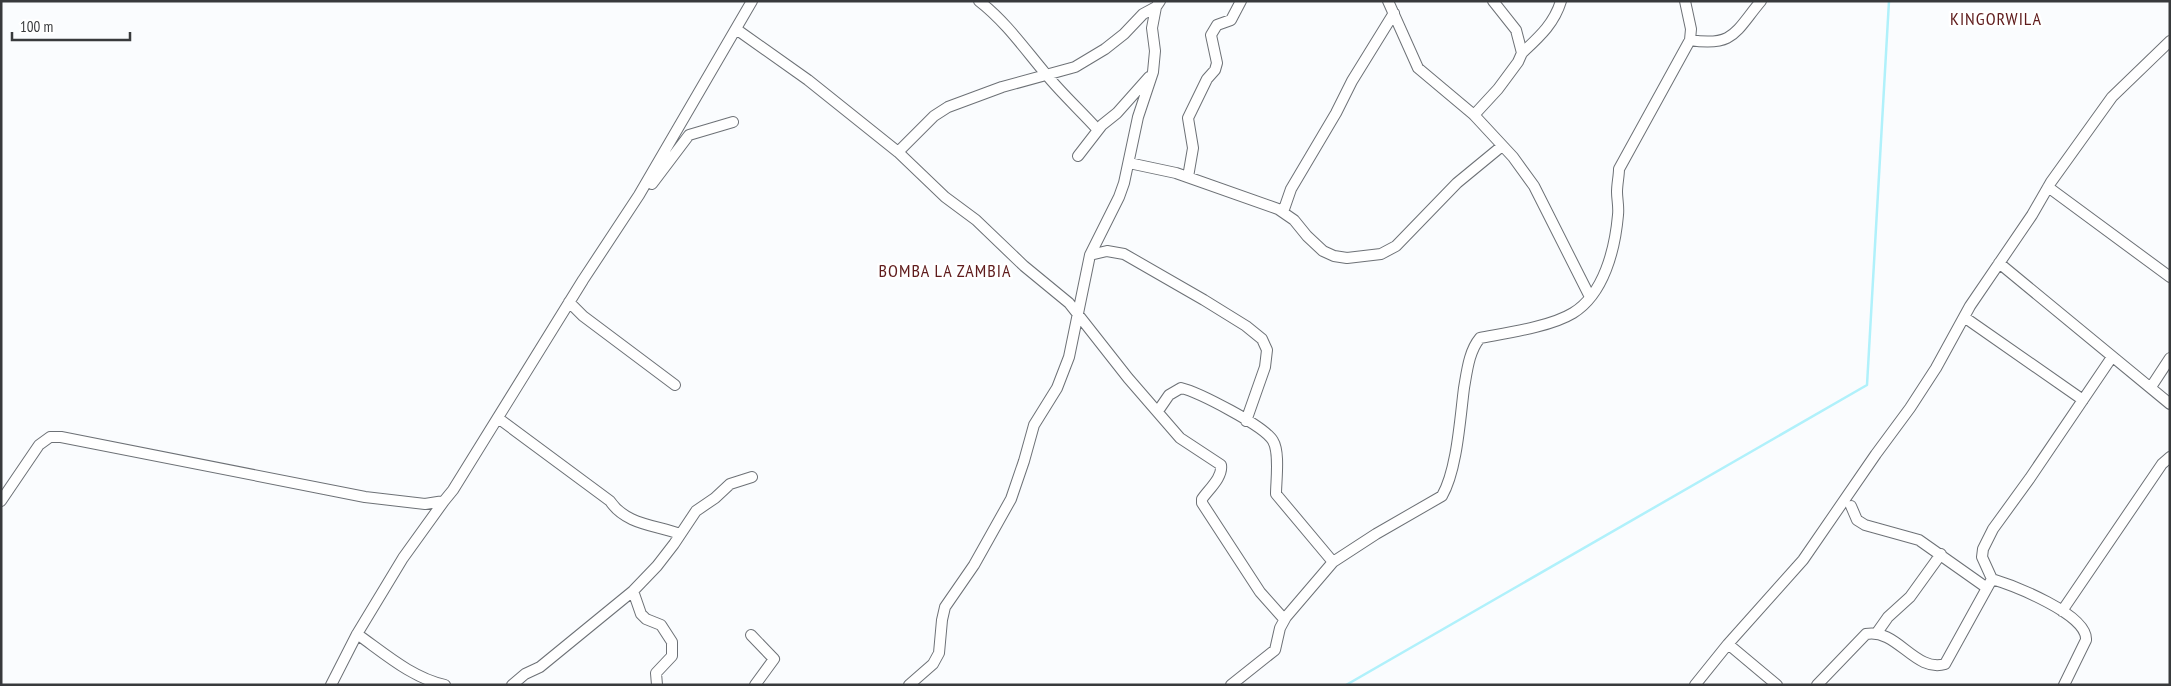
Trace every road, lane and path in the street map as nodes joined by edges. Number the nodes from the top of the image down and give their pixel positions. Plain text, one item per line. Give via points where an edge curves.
1 (752, 1) edge
2 (979, 1) edge
3 (1241, 1) edge
4 (1388, 1) edge
5 (1493, 1) edge
6 (1561, 1) edge
7 (1685, 1) edge
8 (1761, 1) edge
9 (1158, 4) edge
10 (1394, 13) junction
11 (736, 29) junction
12 (1690, 40) junction
13 (2170, 41) edge
14 (1522, 53) junction
15 (1153, 72) junction
16 (1046, 74) junction
17 (1474, 115) junction
18 (733, 122) dead end
19 (1098, 130) junction
20 (1502, 146) junction
21 (898, 152) junction
22 (1078, 156) dead end
23 (1130, 163) junction
24 (1188, 177) junction
25 (2048, 186) junction
26 (642, 194) dead end
27 (1283, 212) junction
28 (1090, 255) junction
29 (2000, 262) junction
30 (2170, 276) edge
31 (1590, 297) junction
32 (569, 302) junction
33 (1078, 317) junction
34 (1964, 317) junction
35 (2112, 357) junction
36 (2170, 358) edge
37 (675, 385) dead end
38 (2151, 387) junction
39 (2083, 400) junction
40 (2170, 404) edge
41 (1158, 411) junction
42 (498, 418) junction
43 (1246, 420) junction
44 (2170, 456) edge
45 (752, 477) dead end
46 (1, 501) edge
47 (444, 501) junction
48 (1851, 506) dead end
49 (680, 534) junction
50 (1941, 554) junction
51 (1333, 562) junction
52 (1989, 583) junction
53 (633, 591) junction
54 (2062, 610) junction
55 (1284, 619) junction
56 (357, 634) junction
57 (1876, 634) junction
58 (751, 635) dead end
59 (1728, 644) junction
60 (331, 685) edge
61 (445, 685) edge
62 (512, 685) edge
63 (657, 685) edge
64 (755, 685) edge
65 (909, 685) edge
66 (1231, 685) edge
67 (1695, 685) edge
68 (1777, 685) edge
69 (1817, 685) edge
70 (2064, 685) edge

1 - 11 street
2 - 16 street via 994,13
3 - 24 street via 1231,20 1217,25 1211,35 1217,63 1188,118 1193,148
4 - 10 street
5 - 14 street via 1516,30
6 - 14 street via 1546,31
7 - 12 street
8 - 12 street via 1730,38 1709,43
9 - 15 street via 1152,28
9 - 16 street via 1105,49 1075,67
10 - 17 street via 1418,68
10 - 27 street via 1291,189
11 - 21 street via 808,80
11 - 32 street via 639,195
12 - 31 street via 1619,169 1619,214 1612,245 1605,272
13 - 25 street via 2112,97
14 - 17 street via 1492,96
15 - 19 street
15 - 23 street via 1138,117
16 - 19 street
16 - 21 street via 948,107 934,116
17 - 20 street
18 - 26 street via 690,135
19 - 22 street
20 - 27 street via 1457,183 1396,246 1381,254 1347,258 1334,256 1316,244
20 - 31 street via 1534,186
21 - 33 street via 1069,303
23 - 24 street
23 - 28 street via 1119,197
24 - 27 street
25 - 29 street
25 - 30 street
28 - 33 street
28 - 43 street via 1107,251 1124,254 1204,300 1262,339 1267,350 1265,367
29 - 34 street
29 - 35 street
31 - 51 street via 1571,314 1528,329 1480,338 1466,372 1453,462 1448,486 1442,496
32 - 37 street
32 - 42 street
33 - 41 street
33 - 65 street via 1069,358 1057,388 1034,425 1011,499 945,607 941,648 934,664
34 - 39 street
34 - 59 street via 1910,408 1803,560
35 - 38 street
35 - 39 street
36 - 38 street
38 - 40 street
39 - 52 street via 1982,549
41 - 43 street via 1170,395 1181,388
41 - 55 street via 1180,438 1221,465 1222,470 1202,503 1260,592
42 - 47 street
42 - 49 street via 630,519
43 - 51 street via 1265,432 1276,447 1276,494
44 - 54 street
45 - 49 street via 730,484 696,511
46 - 47 street via 39,445 50,437 61,437 365,497 425,504
47 - 56 street via 403,558
48 - 50 street via 1857,520 1865,525 1919,540
49 - 53 street via 657,566
50 - 52 street
50 - 57 street via 1910,597 1888,617
51 - 55 street
52 - 54 street via 2008,584
52 - 57 street via 1945,664 1926,664 1896,643
53 - 62 street via 540,667
53 - 63 street via 640,614 661,625 672,642 672,656 656,673
54 - 70 street via 2086,637
55 - 66 street via 1275,650
56 - 60 street
56 - 61 street via 421,677
57 - 69 street via 1866,634
58 - 64 street via 774,659
59 - 67 street
59 - 68 street

